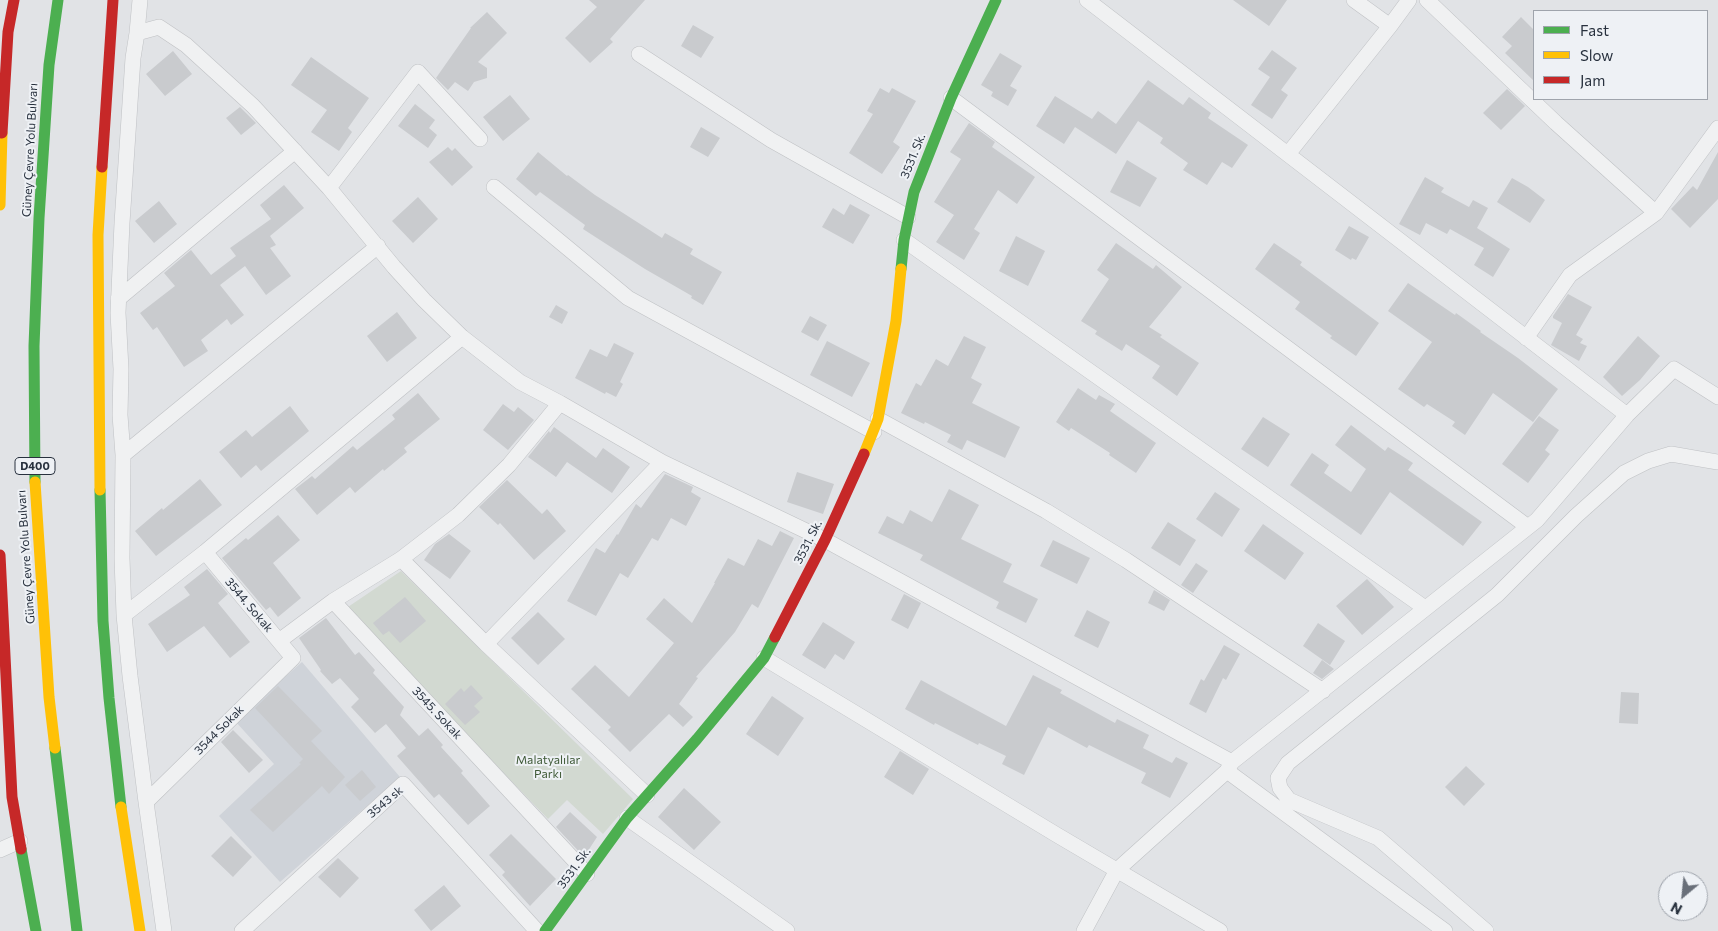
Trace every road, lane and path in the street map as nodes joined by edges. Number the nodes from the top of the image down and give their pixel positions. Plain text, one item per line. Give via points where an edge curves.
1 (14, 0) edge
2 (58, 0) edge
3 (113, 0) edge
4 (140, 0) edge
5 (996, 0) edge
6 (1087, 0) edge
7 (1354, 0) edge
8 (1409, 0) edge
9 (1427, 0) edge
10 (1390, 26) junction
11 (137, 33) junction
12 (4, 38) edge
13 (639, 54) dead end
14 (952, 98) junction
15 (1718, 128) edge
16 (1, 131) edge
17 (480, 139) dead end
18 (295, 151) junction
19 (1288, 154) junction
20 (494, 187) dead end
21 (329, 188) junction
22 (0, 205) edge
23 (1656, 213) junction
24 (908, 217) junction
25 (904, 240) junction
26 (378, 246) junction
27 (118, 299) junction
28 (462, 337) junction
29 (1526, 338) junction
30 (1718, 397) edge
31 (560, 402) junction
32 (1627, 415) junction
33 (876, 426) junction
34 (123, 455) junction
35 (662, 462) junction
36 (1718, 462) edge
37 (1528, 527) junction
38 (825, 540) junction
39 (205, 552) junction
40 (0, 555) edge
41 (401, 559) junction
42 (333, 601) junction
43 (1425, 608) junction
44 (124, 615) junction
45 (279, 641) junction
46 (486, 644) junction
47 (292, 658) joint
48 (764, 658) junction
49 (1323, 691) junction
50 (3, 695) edge
51 (1229, 766) junction
52 (647, 794) junction
53 (146, 802) junction
54 (628, 818) junction
55 (20, 841) junction
56 (0, 850) edge
57 (1117, 870) junction
58 (586, 874) junction
59 (36, 931) edge
60 (77, 931) edge
61 (140, 931) edge
62 (164, 931) edge
63 (242, 931) edge
64 (537, 931) edge
65 (545, 931) edge
66 (786, 931) edge
67 (1084, 931) edge
68 (1220, 931) edge
69 (1445, 931) edge
70 (1486, 931) edge

1 - 12 main road
2 - 60 main road, Güney Çevre Yolu Bulvarı / D400 via 49,65 39,228 34,346 35,492 49,697
3 - 61 main road via 98,235 98,452 109,698
4 - 11 street
5 - 14 main road, 3531. Sk.
6 - 19 street
7 - 10 street
8 - 10 street
9 - 23 street
10 - 19 street
11 - 18 street via 159,27 186,45 253,106
11 - 27 street via 130,90
12 - 16 main road
13 - 24 street via 771,140
14 - 24 main road, 3531. Sk. via 914,192
14 - 37 street
15 - 23 street
16 - 22 main road
17 - 21 street via 418,72
18 - 21 street
18 - 27 street
19 - 29 street
20 - 33 street via 628,298
21 - 26 street
23 - 29 street via 1570,275
24 - 25 main road, 3531. Sk.
25 - 33 main road, 3531. Sk. via 896,321
25 - 43 street
26 - 28 street via 424,300
26 - 34 street
27 - 34 street
28 - 31 street via 520,382
28 - 39 street
29 - 32 street
30 - 32 street via 1674,369
31 - 35 street
31 - 41 street via 509,465 458,514
32 - 37 street
33 - 38 main road, 3531. Sk.
33 - 49 street via 1046,511
34 - 44 street
35 - 38 street
35 - 46 street
36 - 70 street via 1671,454 1624,473 1497,595 1288,763 1278,778 1280,788 1289,800 1378,838
37 - 43 street
38 - 48 main road, 3531. Sk.
38 - 51 street
39 - 44 street
39 - 45 street, 3544. Sokak
40 - 50 main road
41 - 42 street
41 - 46 street
42 - 45 street
42 - 58 street, 3545. Sokak
43 - 49 street
44 - 53 street
45 - 47 street, 3544. Sokak
46 - 52 street
47 - 53 street, 3544 Sokak
48 - 52 main road, 3531. Sk.
48 - 57 street
49 - 51 street
50 - 55 main road via 12,797
51 - 57 street
51 - 69 street
52 - 54 main road, 3531. Sk.
53 - 62 street
54 - 58 main road, 3531. Sk.
54 - 66 street
55 - 56 street
55 - 59 main road
57 - 67 street
57 - 68 street
58 - 65 main road, 3531. Sk.
63 - 64 street, 3543 sk via 403,784

